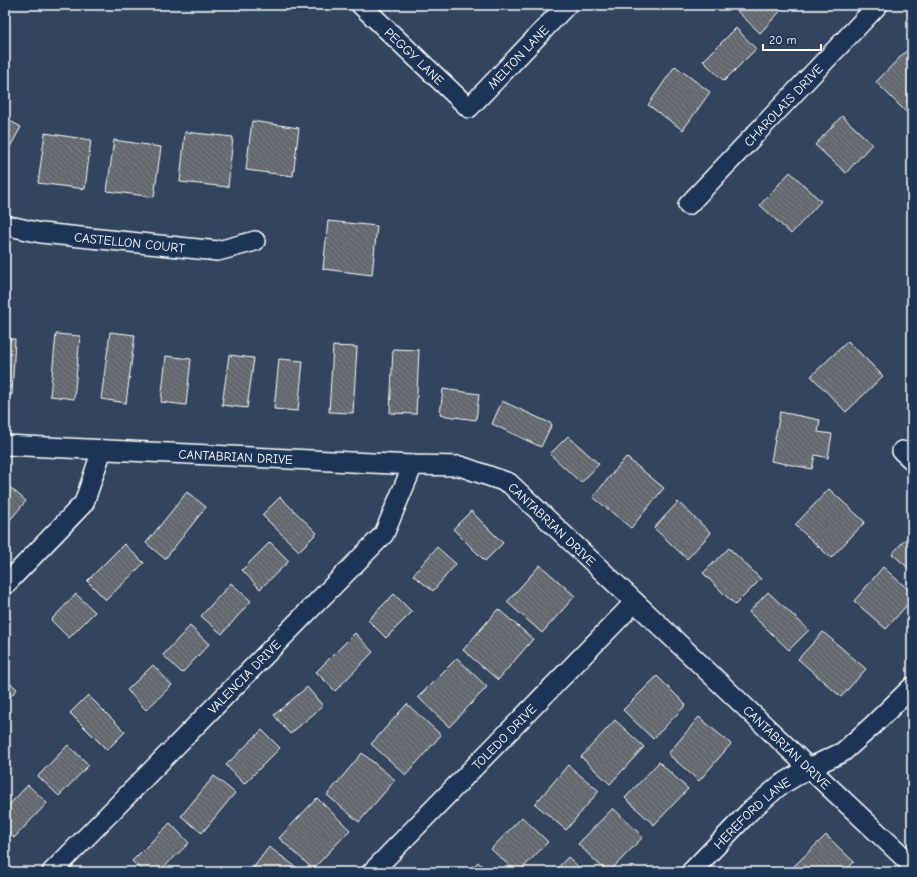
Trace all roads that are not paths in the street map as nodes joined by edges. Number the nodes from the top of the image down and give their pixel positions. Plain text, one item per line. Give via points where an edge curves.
1 (361, 5) edge
2 (567, 5) edge
3 (878, 5) edge
4 (469, 108) joint
5 (688, 205) dead end
6 (5, 225) edge
7 (255, 241) dead end
8 (5, 445) edge
9 (102, 450) junction
10 (413, 465) junction
11 (5, 585) edge
12 (636, 602) junction
13 (912, 687) edge
14 (809, 768) junction
15 (912, 865) edge
16 (52, 872) edge
17 (372, 872) edge
18 (691, 872) edge

1 - 4 street, PEGGY LANE
2 - 4 street, MELTON LANE
3 - 5 street, CHAROLAIS DRIVE
6 - 7 street, CASTELLON COURT via 41,233 218,251
8 - 9 street, CANTABRIAN DRIVE
9 - 10 street, CANTABRIAN DRIVE
9 - 11 street via 84,503
10 - 12 street, CANTABRIAN DRIVE via 460,466 509,483
10 - 16 street, VALENCIA DRIVE via 384,534
12 - 14 street, CANTABRIAN DRIVE
12 - 17 street, TOLEDO DRIVE
13 - 14 street, HEREFORD LANE via 843,752
14 - 15 street, CANTABRIAN DRIVE
14 - 18 street, HEREFORD LANE via 779,786 749,812

